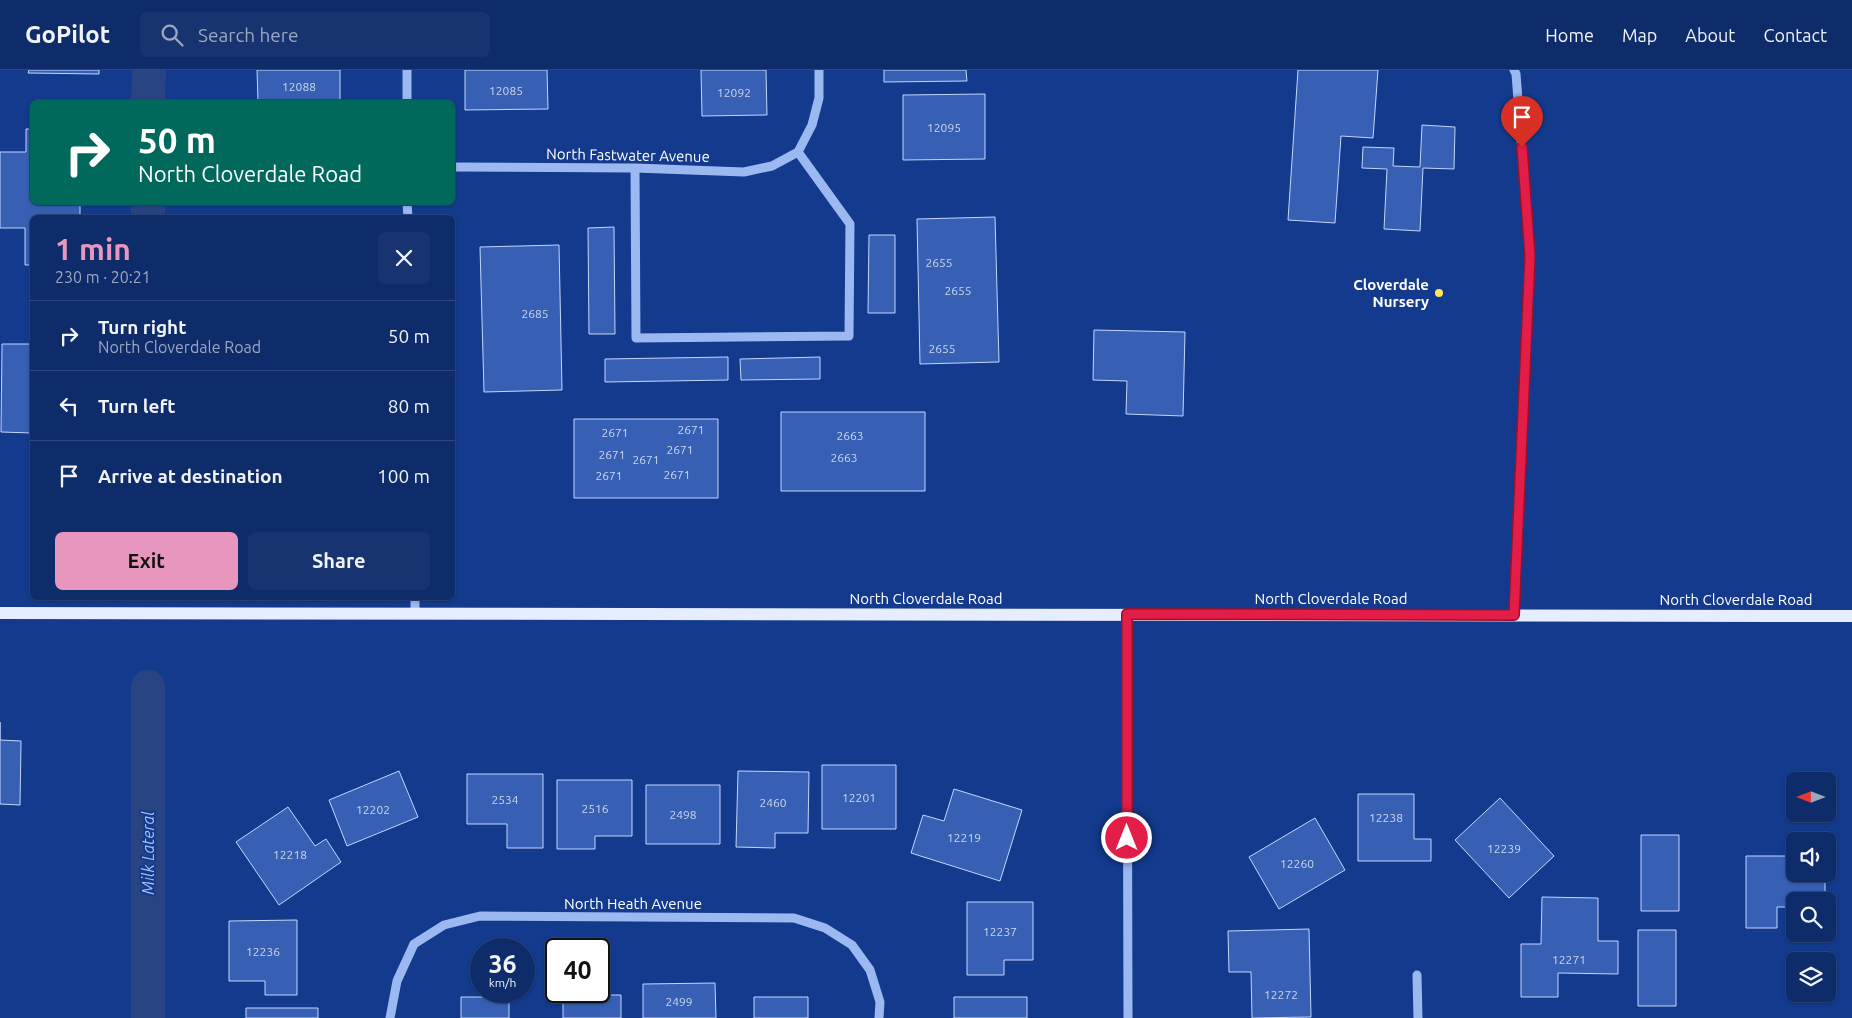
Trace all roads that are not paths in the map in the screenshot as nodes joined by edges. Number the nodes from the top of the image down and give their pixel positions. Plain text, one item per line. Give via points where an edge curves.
1 (407, 70) edge
2 (819, 70) edge
3 (1514, 70) edge
4 (407, 100) edge
5 (798, 152) junction
6 (455, 167) edge
7 (635, 168) junction
8 (416, 600) edge
9 (0, 612) edge
10 (416, 614) junction
11 (1127, 614) junction
12 (1514, 615) junction
13 (1852, 616) edge
14 (1417, 975) dead end
15 (390, 1018) edge
16 (879, 1018) edge
17 (1128, 1018) edge
18 (1418, 1018) edge

1 - 4 street
2 - 5 street via 819,98 812,125
3 - 12 street via 1530,256
5 - 7 street, North Fastwater Avenue via 772,166 744,172
5 - 7 street via 850,224 849,336 636,338
6 - 7 street, North Fastwater Avenue
8 - 10 street
9 - 10 main road, North Cloverdale Road
10 - 11 main road, North Cloverdale Road
11 - 12 main road, North Cloverdale Road
11 - 17 street
12 - 13 main road, North Cloverdale Road
14 - 18 street
15 - 16 street, North Heath Avenue via 396,981 414,944 444,926 480,916 794,918 825,928 852,945 870,970 880,1002

